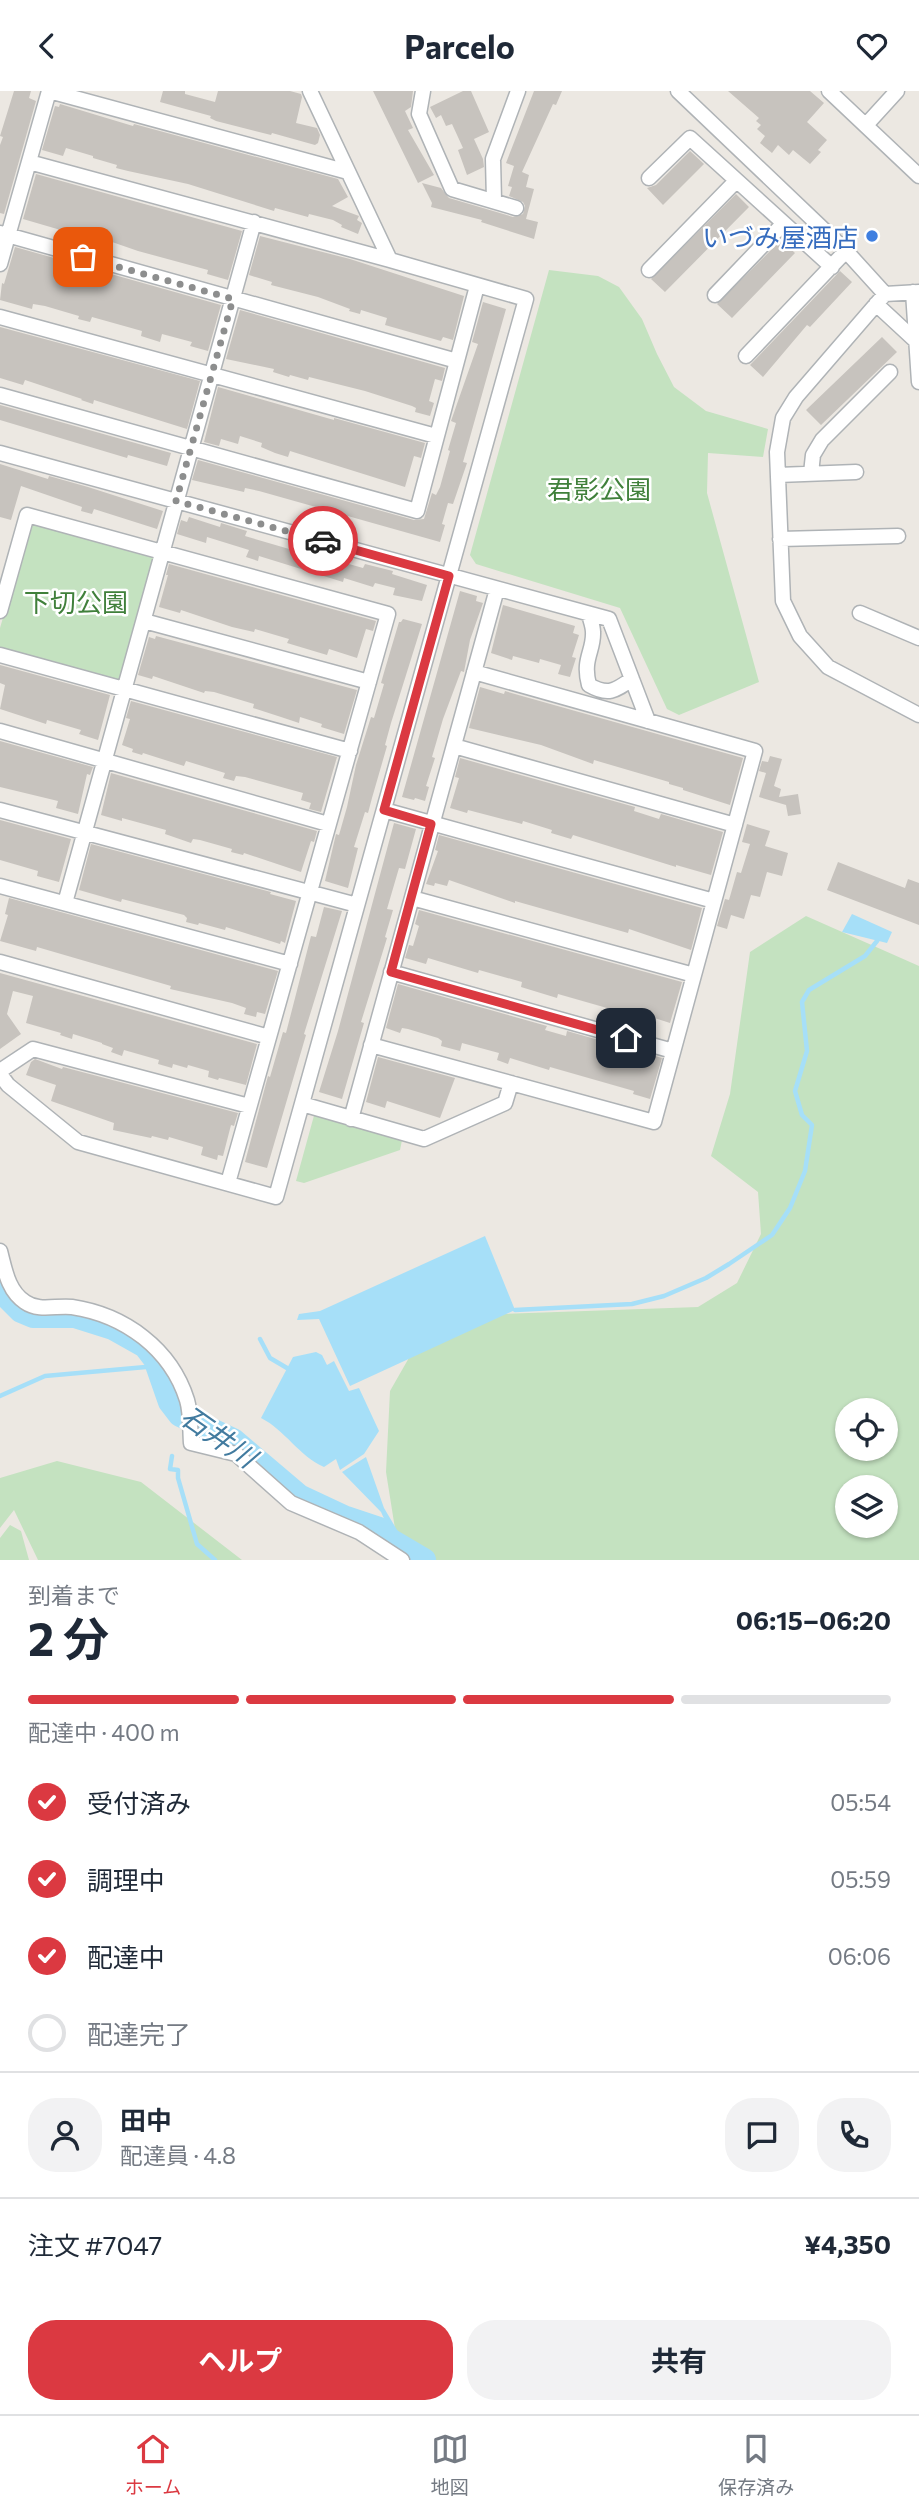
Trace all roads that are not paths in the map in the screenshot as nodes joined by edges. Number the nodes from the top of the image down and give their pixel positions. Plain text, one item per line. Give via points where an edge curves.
1 (49, 91) edge
2 (310, 91) edge
3 (424, 91) edge
4 (518, 91) edge
5 (678, 91) edge
6 (829, 91) edge
7 (897, 91) edge
8 (866, 125) junction
9 (29, 162) junction
10 (348, 172) junction
11 (919, 177) edge
12 (649, 178) dead end
13 (737, 181) junction
14 (494, 201) junction
15 (516, 208) dead end
16 (254, 222) junction
17 (783, 224) junction
18 (4, 235) edge
19 (846, 251) junction
20 (390, 260) junction
21 (0, 264) edge
22 (832, 267) junction
23 (649, 270) dead end
24 (477, 286) junction
25 (916, 292) edge
26 (715, 295) dead end
27 (233, 299) junction
28 (880, 299) junction
29 (0, 317) edge
30 (916, 341) junction
31 (746, 356) dead end
32 (457, 361) junction
33 (890, 372) dead end
34 (212, 374) junction
35 (919, 382) edge
36 (0, 395) edge
37 (436, 436) junction
38 (191, 448) junction
39 (0, 453) edge
40 (856, 472) dead end
41 (811, 473) junction
42 (778, 475) junction
43 (176, 501) junction
44 (898, 536) dead end
45 (780, 539) junction
46 (163, 551) junction
47 (449, 576) junction
48 (497, 590) junction
49 (0, 611) edge
50 (860, 613) dead end
51 (589, 614) junction
52 (144, 621) junction
53 (919, 638) edge
54 (0, 655) edge
55 (474, 672) junction
56 (632, 679) junction
57 (369, 681) junction
58 (126, 688) junction
59 (919, 715) edge
60 (648, 721) junction
61 (0, 731) edge
62 (454, 746) junction
63 (350, 751) junction
64 (105, 760) junction
65 (0, 810) edge
66 (384, 810) junction
67 (328, 824) junction
68 (431, 824) junction
69 (735, 825) junction
70 (84, 834) junction
71 (0, 888) edge
72 (309, 894) junction
73 (412, 898) junction
74 (714, 901) junction
75 (65, 903) junction
76 (357, 905) junction
77 (0, 962) edge
78 (290, 964) junction
79 (391, 972) junction
80 (694, 975) junction
81 (269, 1037) junction
82 (371, 1045) junction
83 (673, 1051) junction
84 (0, 1072) edge
85 (511, 1083) junction
86 (302, 1104) junction
87 (249, 1106) junction
88 (351, 1118) junction
89 (228, 1183) junction
90 (0, 1251) edge
91 (402, 1560) edge

1 - 9 street
1 - 10 street
2 - 10 street
3 - 14 street via 419,114 452,189
4 - 14 street via 493,159
5 - 19 street
6 - 8 street
7 - 8 street
8 - 11 street
9 - 16 street
9 - 18 street
10 - 20 street
12 - 13 street via 690,138
13 - 17 street
13 - 23 street
14 - 15 street
16 - 20 street
16 - 27 street
17 - 22 street
17 - 26 street
18 - 21 street
18 - 27 street
19 - 22 street
19 - 28 street
20 - 24 street
22 - 31 street
24 - 32 street
24 - 47 street via 526,299
25 - 28 street
25 - 30 street
27 - 32 street
27 - 34 street
28 - 30 street
28 - 42 street via 783,418
29 - 34 street
30 - 35 street
32 - 37 street
33 - 41 street via 822,440 813,455
34 - 37 street
34 - 38 street
36 - 38 street
37 - 38 street via 416,511
38 - 43 street
39 - 43 street
40 - 41 street
41 - 42 street
42 - 45 street
43 - 46 street
43 - 47 street
44 - 45 street
45 - 59 street via 783,601 800,636 828,667
46 - 49 street via 27,515
46 - 52 street
46 - 57 street via 388,614
47 - 48 street
47 - 66 street
48 - 51 street
48 - 55 street
50 - 53 street
51 - 56 street via 608,619
51 - 56 street via 594,634 586,658 589,685 600,692 615,691
52 - 57 street
52 - 58 street
54 - 58 street
55 - 60 street
55 - 62 street
56 - 60 street
57 - 63 street
58 - 63 street
58 - 64 street
60 - 69 street via 755,751
61 - 64 street
62 - 68 street
62 - 69 street
63 - 67 street
64 - 67 street
64 - 70 street
65 - 70 street
66 - 68 street
66 - 76 street
67 - 72 street
68 - 73 street
68 - 74 street
69 - 74 street
70 - 72 street
70 - 75 street
71 - 75 street
72 - 76 street
72 - 78 street
73 - 79 street
73 - 80 street
74 - 80 street
75 - 78 street
76 - 86 street
77 - 81 street
78 - 81 street
79 - 82 street
79 - 83 street
80 - 83 street
81 - 87 street
82 - 85 street
82 - 88 street
83 - 85 street via 654,1122
84 - 87 street via 33,1049
84 - 89 street via 8,1085 78,1142
85 - 88 street via 505,1103 424,1139
86 - 88 street
86 - 89 street via 276,1197
87 - 89 street
90 - 91 street via 7,1279 24,1302 101,1315 145,1336 158,1349 187,1401 191,1443 236,1454 291,1503 359,1532

